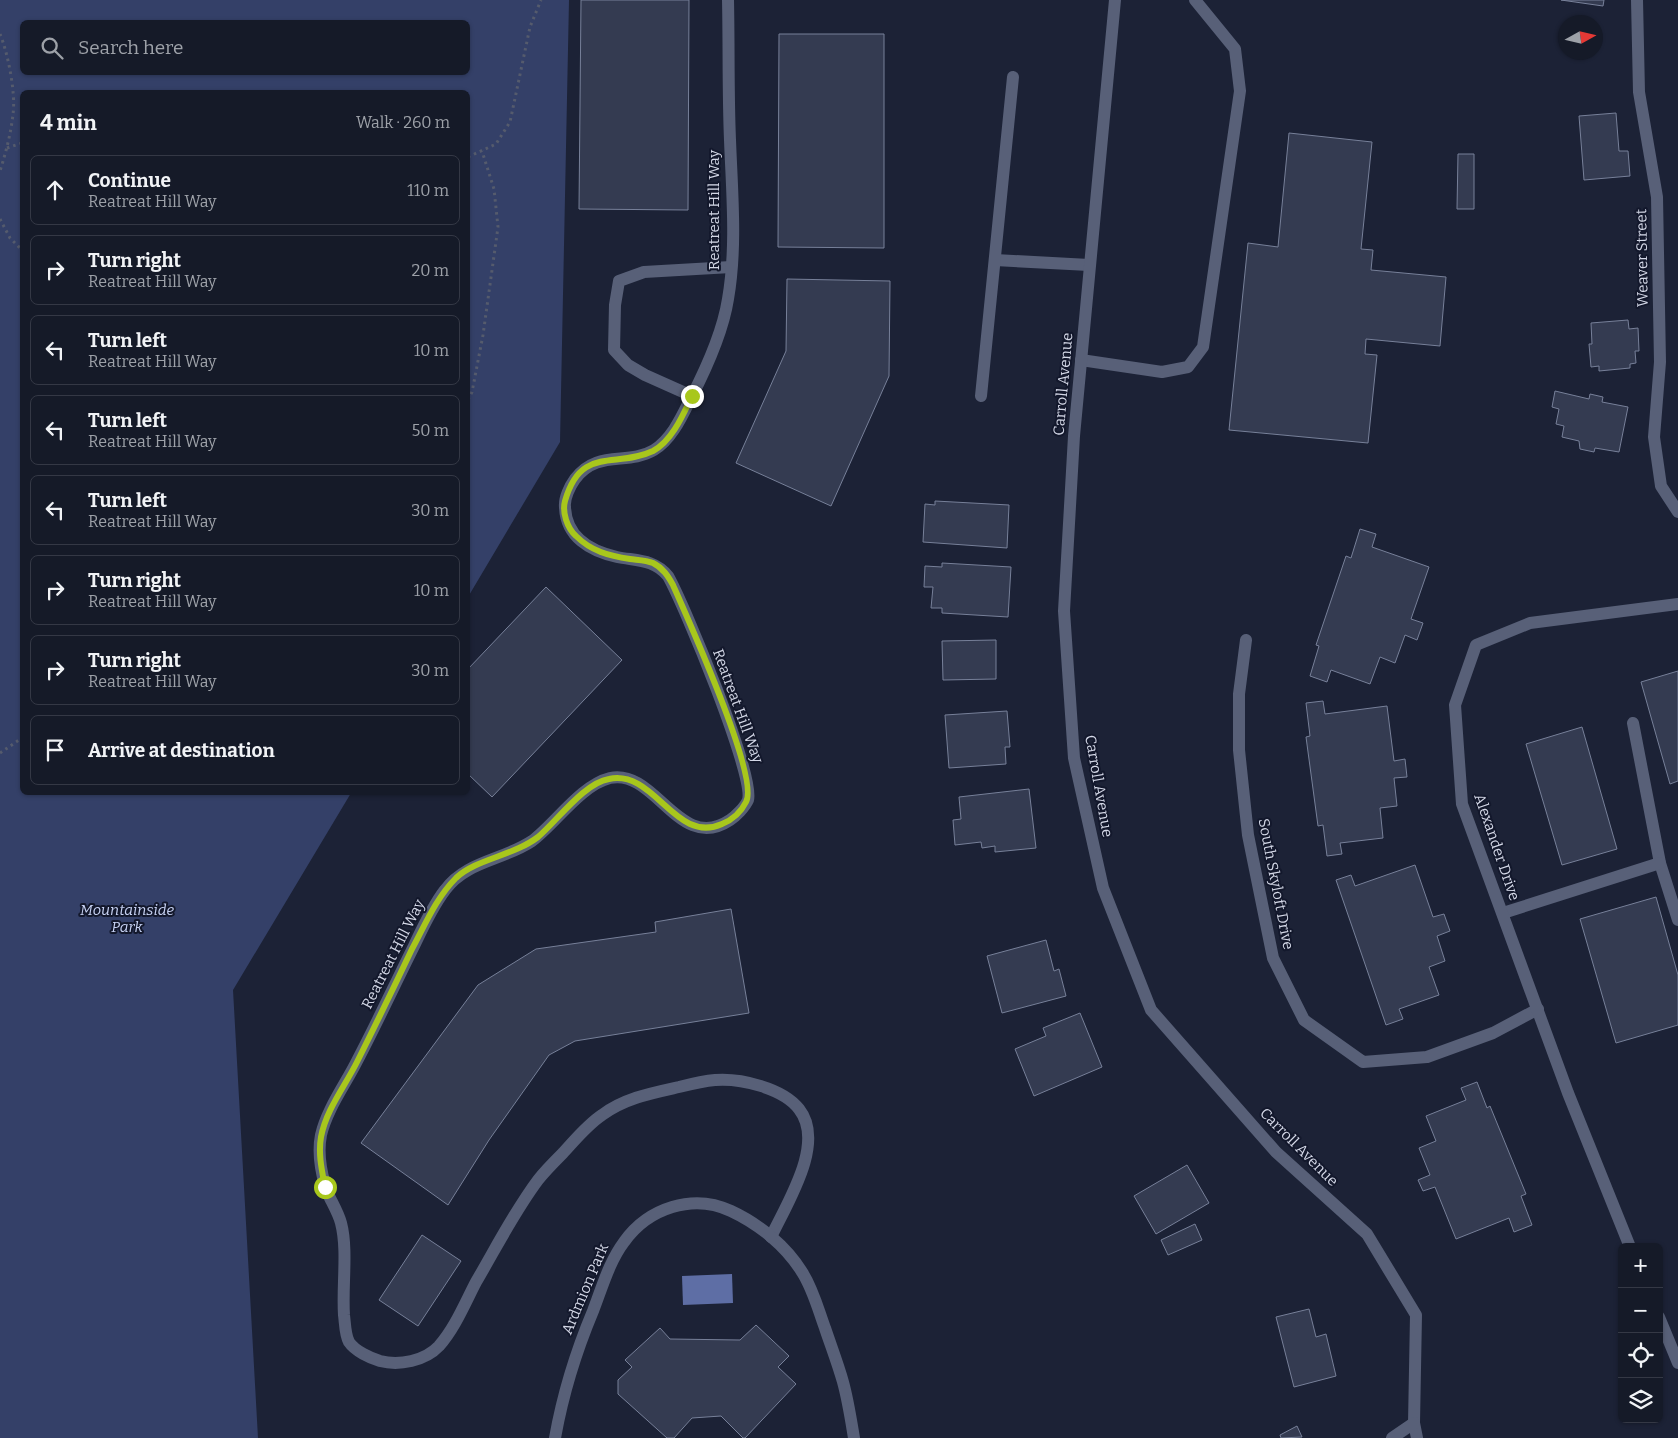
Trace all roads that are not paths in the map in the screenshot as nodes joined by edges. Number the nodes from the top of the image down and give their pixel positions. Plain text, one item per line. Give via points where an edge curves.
1 (728, 0) edge
2 (1115, 0) edge
3 (1195, 0) edge
4 (1637, 0) edge
5 (1013, 77) dead end
6 (995, 260) junction
7 (1089, 265) junction
8 (731, 266) junction
9 (1081, 360) junction
10 (692, 396) junction
11 (981, 396) dead end
12 (1678, 512) edge
13 (1678, 604) edge
14 (1246, 640) dead end
15 (1633, 724) dead end
16 (1660, 863) junction
17 (1503, 913) junction
18 (1678, 920) edge
19 (1538, 1009) junction
20 (771, 1236) junction
21 (1628, 1243) edge
22 (1663, 1327) edge
23 (1678, 1363) edge
24 (1414, 1423) junction
25 (554, 1438) edge
26 (854, 1438) edge
27 (1392, 1438) edge
28 (1417, 1438) edge

1 - 8 street, Reatreat Hill Way
2 - 7 street, Carroll Avenue
3 - 9 street via 1235,49 1240,91 1203,347 1188,367 1162,372
4 - 12 street, Weaver Street via 1639,92 1657,196 1660,362 1654,437 1662,486
5 - 6 street
6 - 7 street
6 - 11 street
7 - 9 street, Carroll Avenue
8 - 10 street, Reatreat Hill Way via 728,300 720,329
8 - 10 street via 644,272 618,280 614,350 628,365
9 - 24 street, Carroll Avenue via 1064,611 1074,758 1103,888 1151,1010 1276,1152 1367,1234 1416,1316
10 - 20 street, Reatreat Hill Way via 679,423 654,450 595,462 582,470 571,484 564,504 566,521 584,544 600,552 652,563 668,576 717,691 742,760 748,783 748,800 727,822 705,828 690,825 636,782 623,778 607,779 576,799 520,849 458,876 446,888 429,916 326,1120 319,1150 325,1187 341,1223 344,1316 350,1343 361,1353 378,1360 396,1363 418,1359 437,1348 538,1180 601,1115 643,1095 730,1079 772,1091 788,1098 801,1110 809,1130 807,1153
13 - 17 street, Alexander Drive via 1530,623 1476,645 1455,705 1462,804
14 - 19 street, South Skyloft Drive via 1239,694 1239,750 1248,835 1273,958 1304,1020 1363,1062 1427,1057 1492,1033
15 - 16 street
16 - 17 street
16 - 18 street
17 - 19 street, Alexander Drive
19 - 21 street, Alexander Drive
20 - 25 street, Ardmion Park via 732,1211 698,1203 667,1208 635,1228 612,1262 578,1348 561,1400
20 - 26 street, Ardmion Park via 802,1271 813,1293 843,1383
22 - 23 street
24 - 27 street
24 - 28 street, Carroll Avenue

